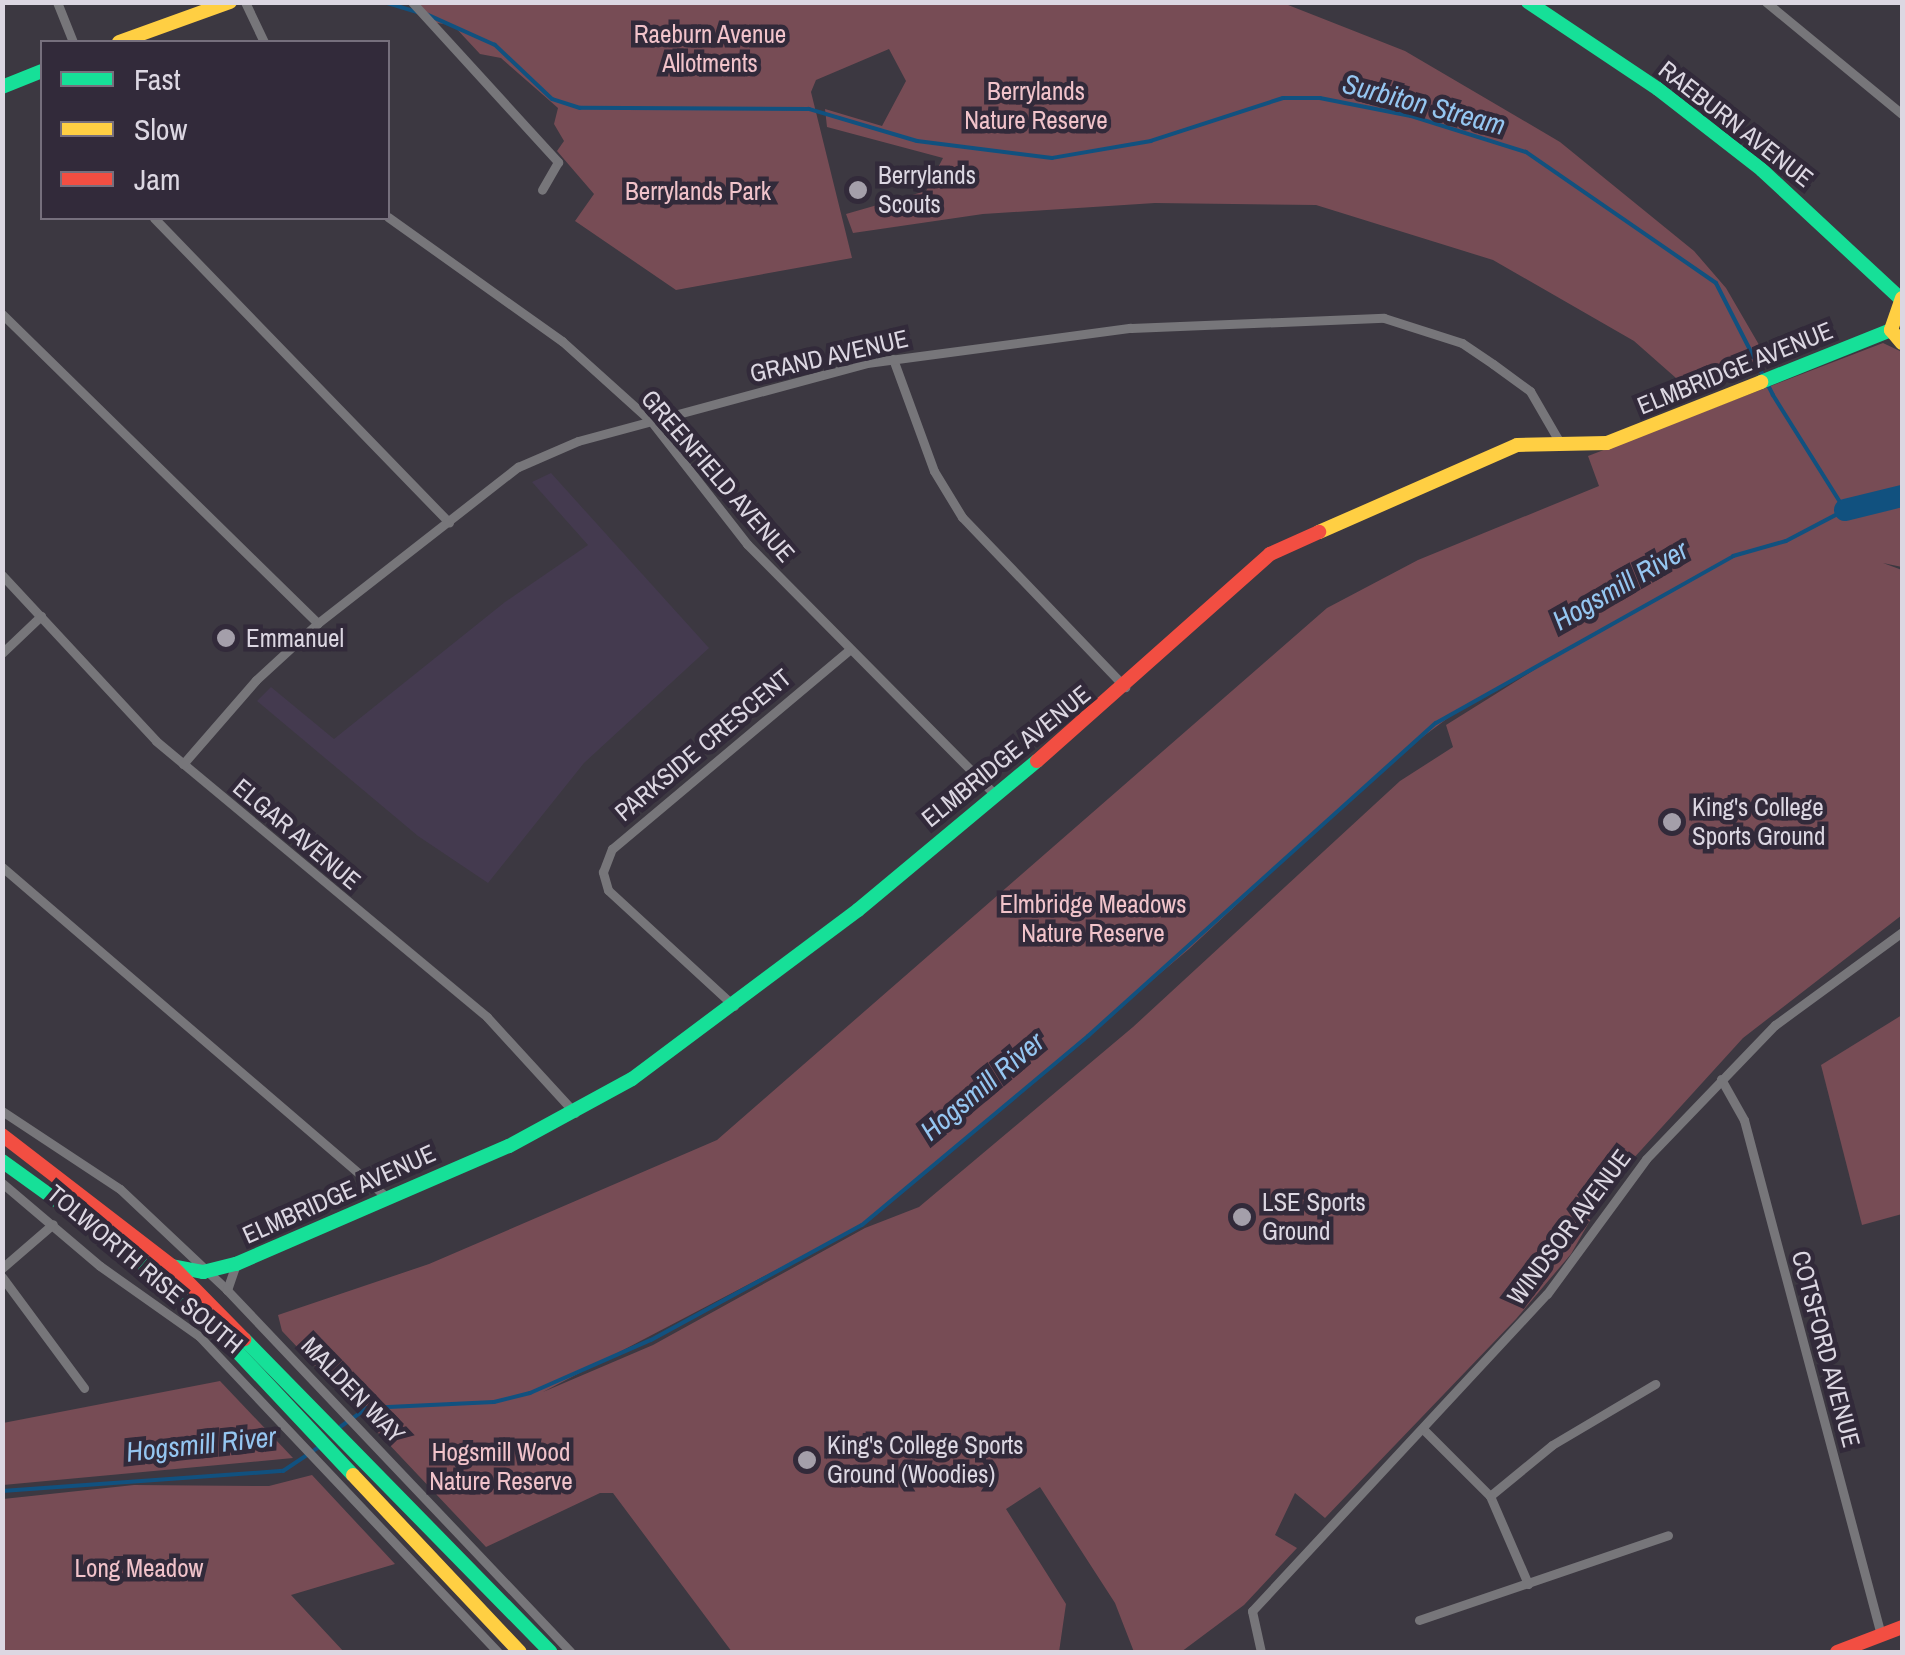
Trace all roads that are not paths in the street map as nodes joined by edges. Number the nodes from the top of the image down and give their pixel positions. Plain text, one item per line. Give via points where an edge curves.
1 (58, 2) edge
2 (230, 2) edge
3 (245, 2) edge
4 (1528, 2) edge
5 (1766, 2) edge
6 (413, 5) edge
7 (72, 40) edge
8 (125, 40) edge
9 (263, 40) edge
10 (40, 73) edge
11 (2, 87) edge
12 (1902, 114) edge
13 (542, 190) dead end
14 (390, 217) edge
15 (156, 220) edge
16 (1902, 298) edge
17 (2, 314) edge
18 (1891, 330) junction
19 (1902, 344) edge
20 (893, 359) junction
21 (651, 422) junction
22 (1560, 441) junction
23 (449, 522) junction
24 (2, 576) edge
25 (41, 616) junction
26 (318, 624) junction
27 (848, 651) junction
28 (2, 653) edge
29 (1126, 687) junction
30 (183, 764) junction
31 (993, 792) junction
32 (2, 867) edge
33 (1902, 932) edge
34 (734, 1006) junction
35 (1721, 1078) junction
36 (2, 1111) edge
37 (575, 1114) junction
38 (2, 1135) edge
39 (2, 1162) edge
40 (2, 1183) edge
41 (384, 1195) junction
42 (53, 1224) junction
43 (236, 1264) junction
44 (172, 1266) junction
45 (2, 1268) edge
46 (202, 1272) junction
47 (2, 1277) edge
48 (227, 1290) junction
49 (1655, 1384) dead end
50 (84, 1388) dead end
51 (328, 1409) junction
52 (1423, 1429) junction
53 (301, 1433) junction
54 (341, 1475) junction
55 (1490, 1496) junction
56 (1668, 1535) dead end
57 (1528, 1584) junction
58 (1419, 1620) dead end
59 (1902, 1627) edge
60 (1881, 1636) junction
61 (498, 1652) edge
62 (520, 1652) edge
63 (550, 1652) edge
64 (571, 1652) edge
65 (1260, 1652) edge
66 (1838, 1652) edge

1 - 7 street
2 - 8 main road
3 - 9 street
4 - 16 main road, RAEBURN AVENUE via 1658,89 1762,170
5 - 12 street
6 - 13 street via 558,162
10 - 11 main road
14 - 21 street, GREENFIELD AVENUE via 562,342
15 - 23 street
16 - 18 main road
17 - 26 street
18 - 19 main road
18 - 22 main road, ELMBRIDGE AVENUE via 1606,443
20 - 21 street, GRAND AVENUE
20 - 22 street, GRAND AVENUE via 1131,328 1384,318 1462,343 1494,364 1530,390
20 - 29 street via 934,471 962,517
21 - 23 street, GRAND AVENUE via 545,453
21 - 27 street, GREENFIELD AVENUE via 747,544
22 - 29 main road, ELMBRIDGE AVENUE via 1517,446 1270,554
23 - 26 street, GRAND AVENUE
24 - 25 street, ELGAR AVENUE
25 - 28 street
25 - 30 street, ELGAR AVENUE
26 - 30 street, GRAND AVENUE via 256,680
27 - 31 street, GREENFIELD AVENUE
27 - 34 street, PARKSIDE CRESCENT via 612,849 603,872 608,890
29 - 31 main road, ELMBRIDGE AVENUE
30 - 37 street, ELGAR AVENUE via 487,1018
31 - 34 main road, ELMBRIDGE AVENUE
32 - 41 street
33 - 35 street, WINDSOR AVENUE via 1774,1025
34 - 37 main road, ELMBRIDGE AVENUE
35 - 52 street, WINDSOR AVENUE via 1621,1190 1547,1294
35 - 60 street, COTSFORD AVENUE via 1744,1120
36 - 46 street, MALDEN WAY via 120,1189
37 - 41 main road, ELMBRIDGE AVENUE
38 - 44 main road
39 - 53 main road, TOLWORTH RISE SOUTH via 131,1254 214,1328
40 - 42 street, TOLWORTH RISE SOUTH
41 - 43 main road, ELMBRIDGE AVENUE
42 - 45 street
42 - 53 street, TOLWORTH RISE SOUTH via 199,1336
43 - 46 main road, ELMBRIDGE AVENUE
43 - 48 street
44 - 46 main road, ELMBRIDGE AVENUE
44 - 51 main road
46 - 48 street, MALDEN WAY
47 - 50 street
48 - 51 street, MALDEN WAY
49 - 55 street via 1552,1445
51 - 63 main road, MALDEN WAY via 364,1457
51 - 64 street, MALDEN WAY via 375,1445
52 - 55 street
52 - 65 street, WINDSOR AVENUE via 1251,1616
53 - 54 main road
54 - 61 street
54 - 62 main road
55 - 57 street
56 - 57 street
57 - 58 street
59 - 60 main road
60 - 66 main road

